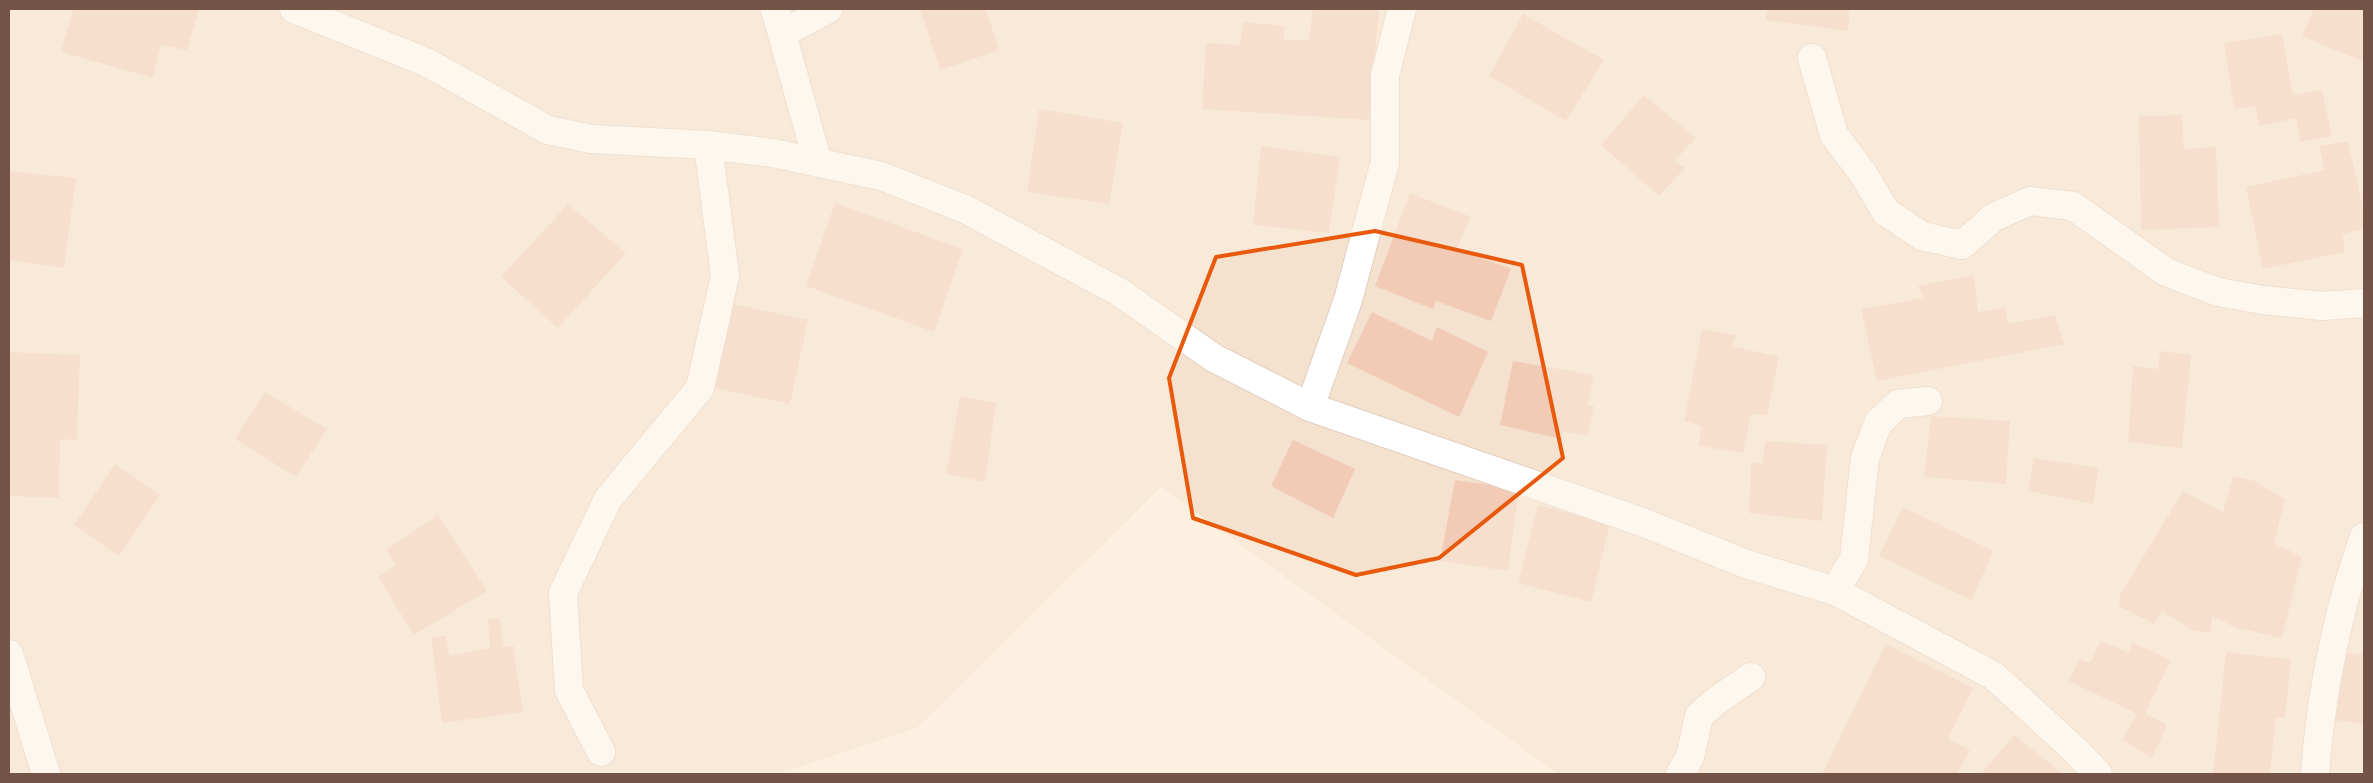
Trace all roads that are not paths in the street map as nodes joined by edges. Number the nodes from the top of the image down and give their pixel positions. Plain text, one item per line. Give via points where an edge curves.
1 (294, 9) edge
2 (828, 9) edge
3 (1402, 9) edge
4 (779, 21) edge
5 (1812, 58) dead end
6 (708, 145) junction
7 (818, 163) junction
8 (2364, 303) edge
9 (1928, 401) dead end
10 (1310, 407) junction
11 (2364, 537) edge
12 (1835, 591) junction
13 (9, 654) edge
14 (1751, 677) dead end
15 (601, 752) dead end
16 (46, 774) edge
17 (1680, 774) edge
18 (2098, 774) edge
19 (2315, 774) edge

1 - 6 street via 426,62 548,130 592,139
2 - 4 street
3 - 10 street via 1385,75 1385,162 1348,300
4 - 7 street
5 - 8 street via 1834,135 1886,212 1922,236 1962,245 1994,217 2030,201 2073,206 2166,272 2218,292 2322,306
6 - 7 street via 773,153
6 - 15 street via 725,276 700,388 608,499 564,593 569,690
7 - 10 street via 881,176 965,209 1119,292 1214,358
9 - 12 street via 1898,404 1878,423 1865,458 1854,559
10 - 12 street via 1642,522 1746,564
11 - 19 street via 2332,649 2318,724
12 - 18 street via 1994,676
13 - 16 street
14 - 17 street via 1698,716 1690,757

